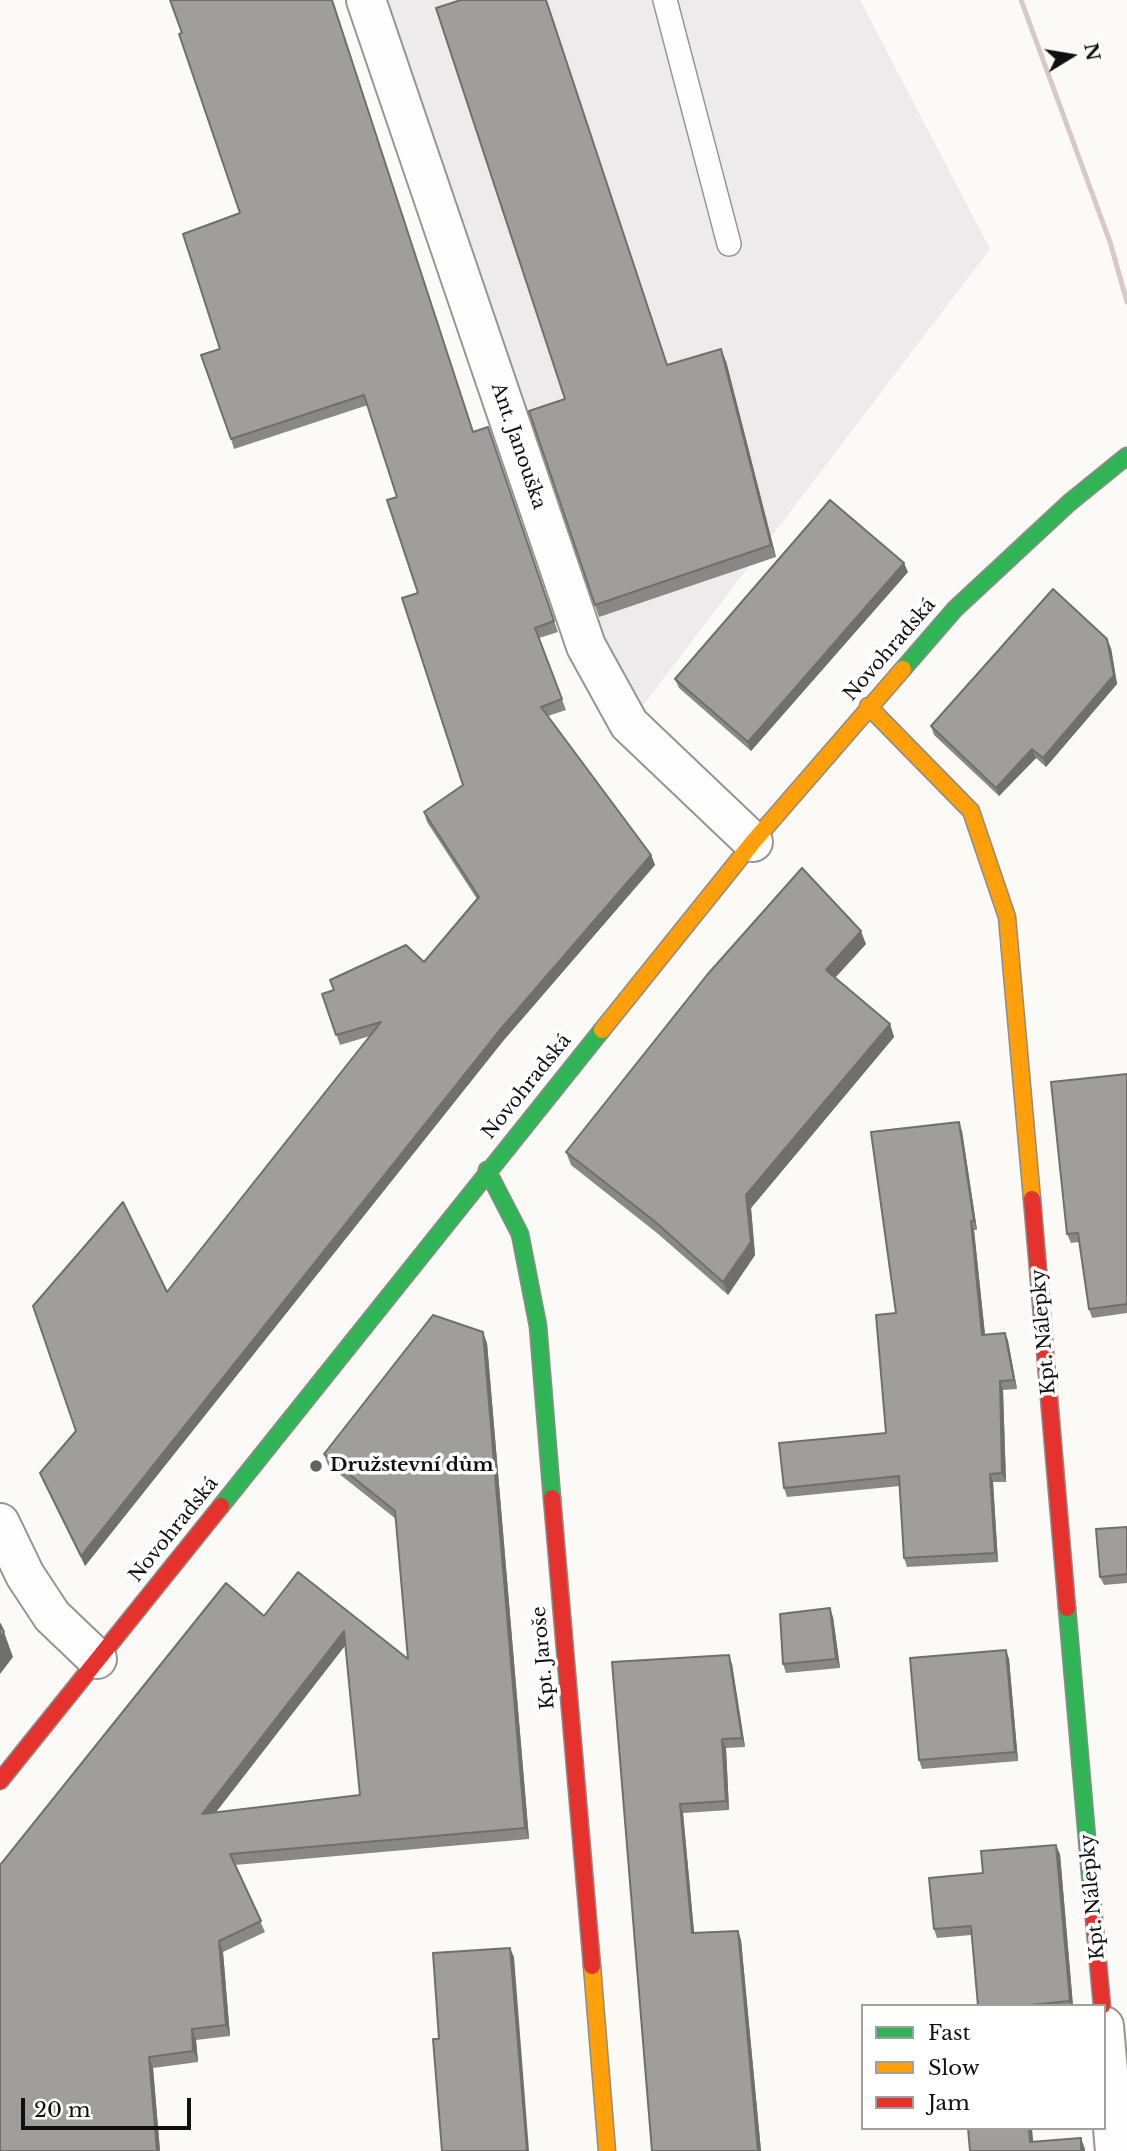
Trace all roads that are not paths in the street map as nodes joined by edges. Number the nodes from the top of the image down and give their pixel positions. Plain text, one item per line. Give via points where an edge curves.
1 (366, 0) edge
2 (665, 0) edge
3 (729, 244) dead end
4 (1127, 456) edge
5 (868, 706) junction
6 (753, 842) junction
7 (487, 1170) junction
8 (0, 1523) edge
9 (97, 1659) junction
10 (0, 1781) edge
11 (1102, 2004) edge
12 (1106, 2049) edge
13 (607, 2151) edge
14 (1115, 2151) edge

1 - 6 street, Ant. Janouška via 586,646 629,724
2 - 3 lane
4 - 5 street, Novohradská via 955,609
5 - 6 street, Novohradská
5 - 11 street, Kpt. Nálepky via 971,811 1007,917
6 - 7 street, Novohradská
7 - 9 street, Novohradská
7 - 13 street, Kpt. Jaroše via 520,1234 538,1326
8 - 9 street via 25,1575 52,1615
9 - 10 street, Novohradská
12 - 14 street

